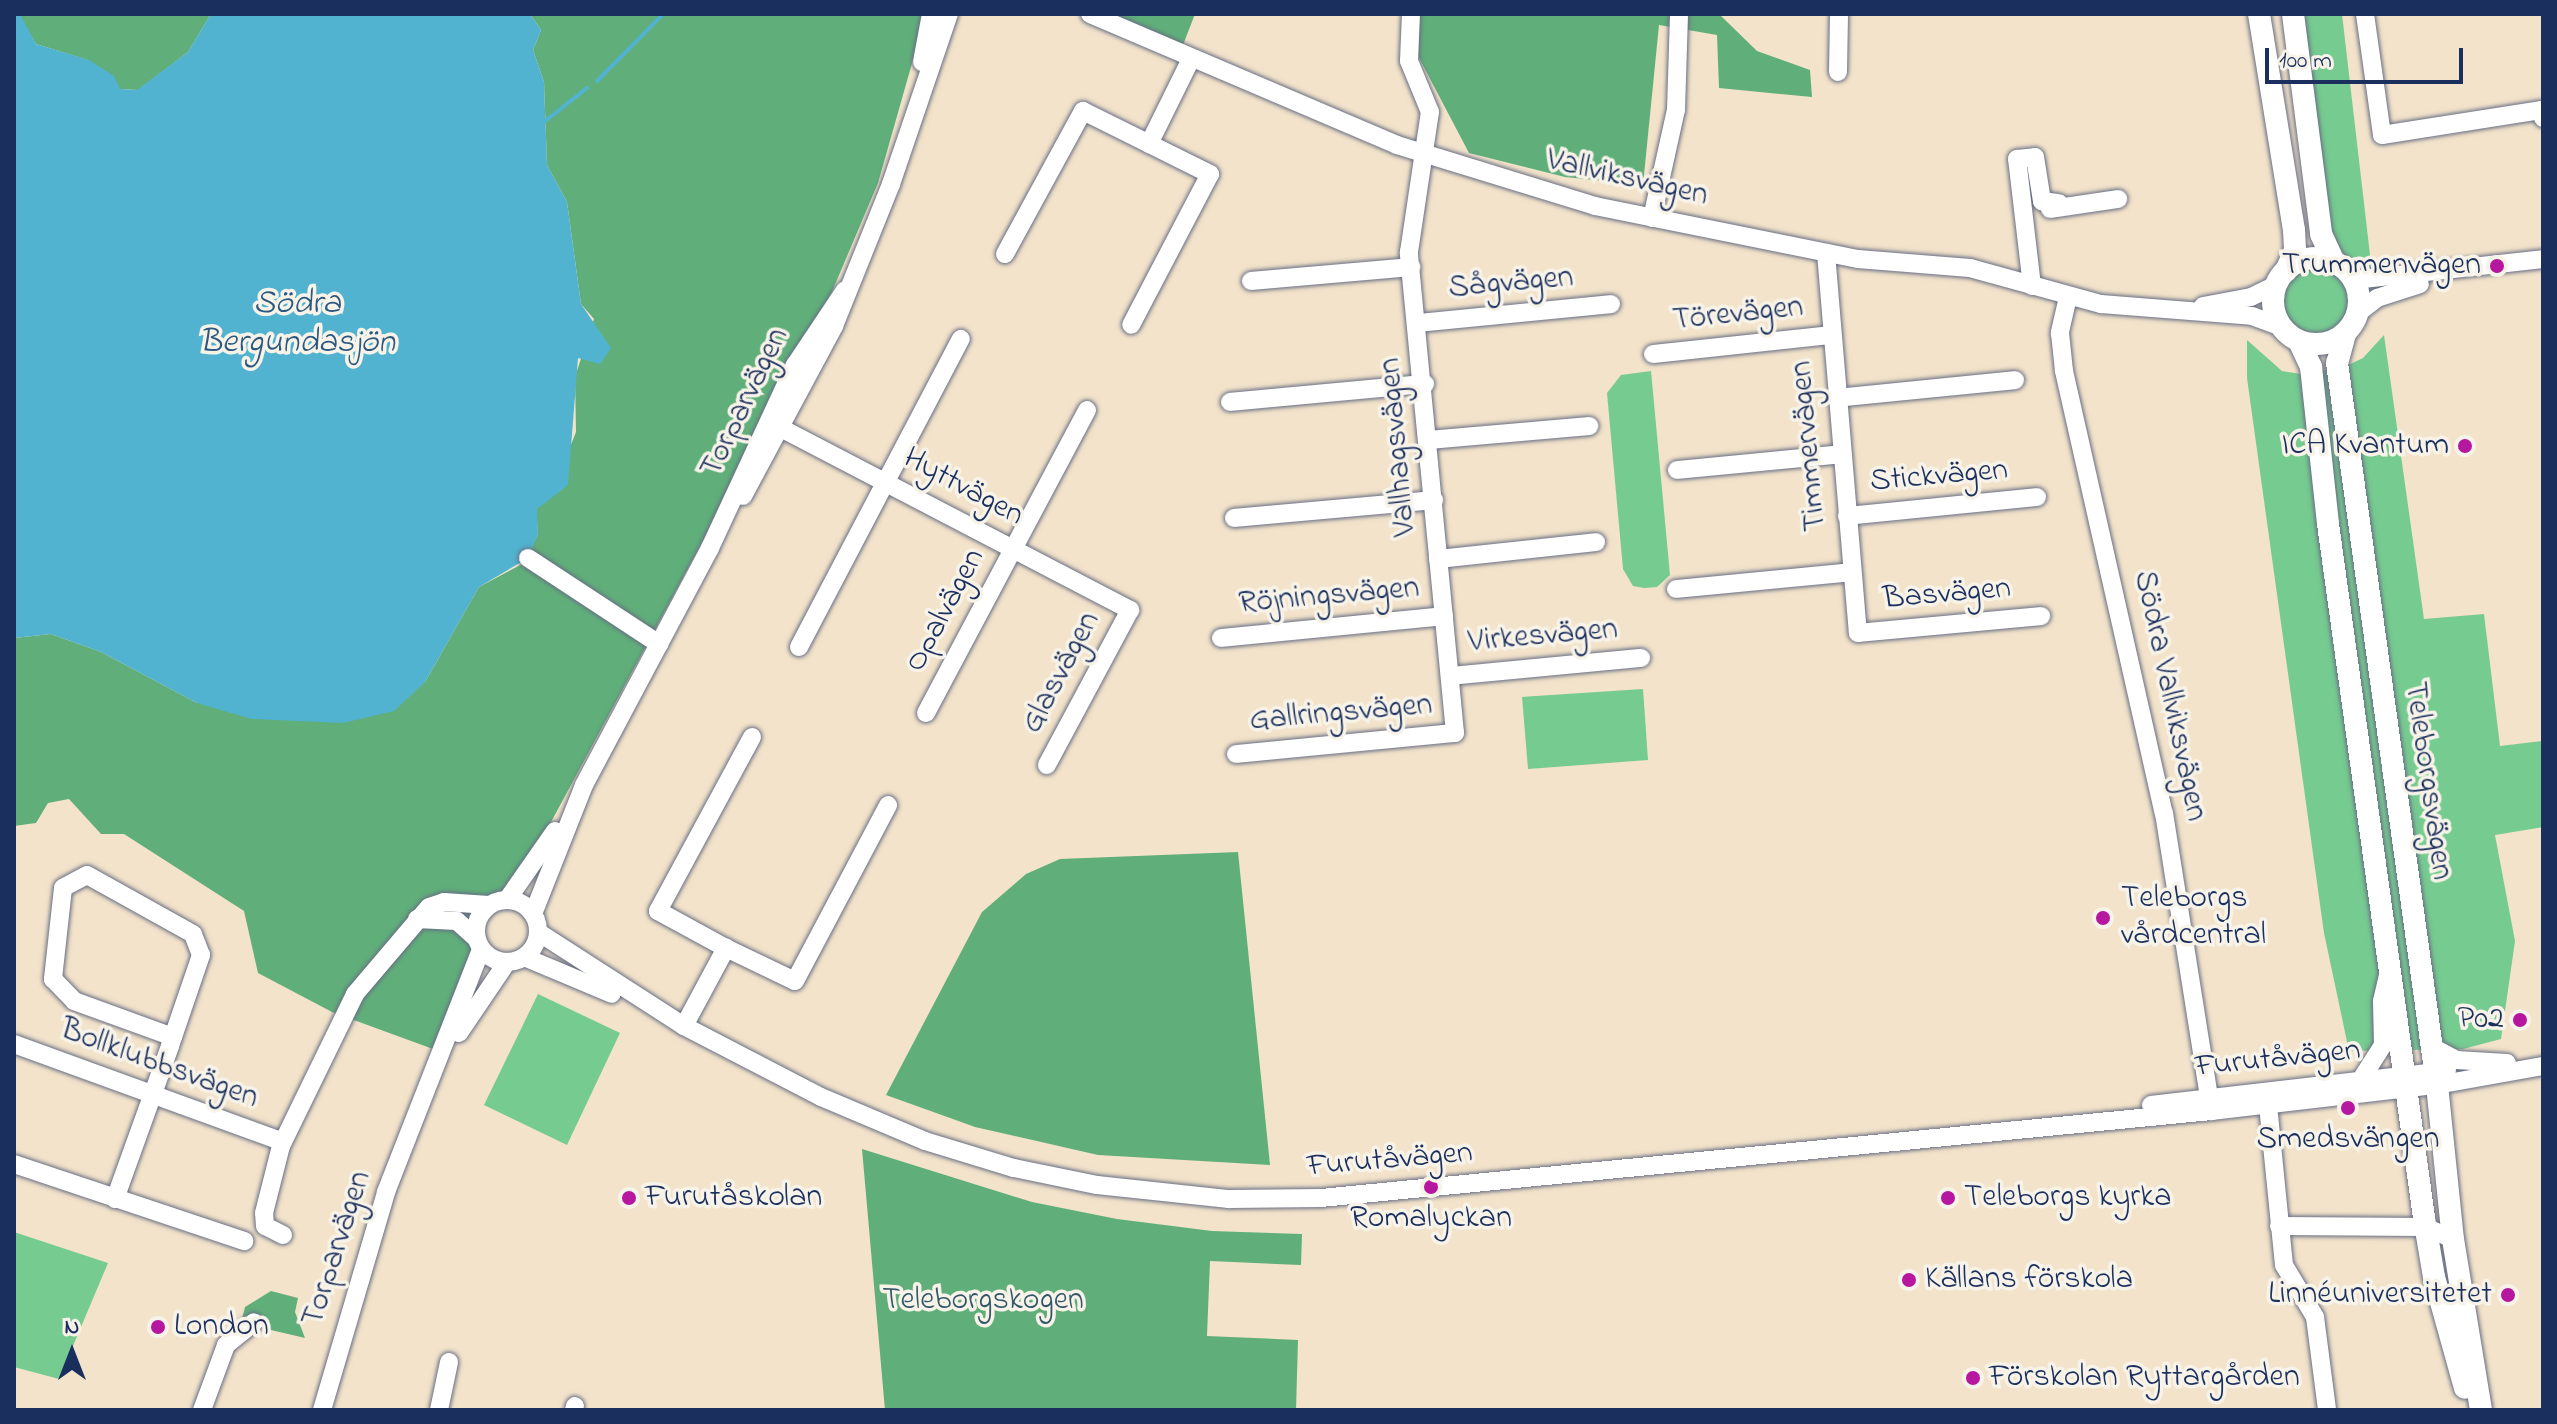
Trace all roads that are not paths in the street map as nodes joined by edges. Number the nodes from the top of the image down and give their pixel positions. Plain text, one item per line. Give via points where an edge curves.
1 (931, 14) edge
2 (949, 14) edge
3 (1411, 14) edge
4 (1679, 14) edge
5 (1839, 14) edge
6 (2259, 14) edge
7 (2293, 14) edge
8 (2365, 14) edge
9 (1091, 15) edge
10 (1191, 59) junction
11 (1838, 72) dead end
12 (2543, 118) edge
13 (1149, 144) junction
14 (903, 147) junction
15 (1426, 155) junction
16 (2118, 199) dead end
17 (2059, 203) dead end
18 (2023, 213) junction
19 (1652, 218) junction
20 (1826, 253) junction
21 (1005, 254) dead end
22 (2543, 259) edge
23 (2334, 262) junction
24 (1411, 267) junction
25 (2461, 272) junction
26 (2281, 278) junction
27 (2354, 280) junction
28 (1251, 281) dead end
29 (2032, 286) junction
30 (2068, 297) junction
31 (1611, 304) dead end
32 (2166, 310) junction
33 (2358, 313) junction
34 (1418, 323) junction
35 (1131, 325) dead end
36 (2290, 334) junction
37 (2345, 334) junction
38 (1830, 335) junction
39 (961, 339) dead end
40 (1653, 354) dead end
41 (2015, 380) dead end
42 (1425, 384) junction
43 (1836, 398) junction
44 (1230, 402) dead end
45 (1087, 410) dead end
46 (774, 424) junction
47 (1589, 426) dead end
48 (1429, 440) junction
49 (1842, 454) junction
50 (1677, 470) dead end
51 (888, 483) junction
52 (2037, 497) dead end
53 (1434, 500) junction
54 (1847, 516) junction
55 (1234, 518) dead end
56 (1596, 542) dead end
57 (1013, 549) junction
58 (528, 558) dead end
59 (1438, 559) junction
60 (1852, 572) junction
61 (1676, 589) dead end
62 (1130, 610) joint
63 (1444, 616) junction
64 (2041, 616) dead end
65 (1858, 633) joint
66 (1221, 638) dead end
67 (659, 644) junction
68 (799, 647) dead end
69 (1641, 658) dead end
70 (1450, 676) junction
71 (926, 713) dead end
72 (1451, 733) joint
73 (752, 737) dead end
74 (1236, 754) dead end
75 (1047, 765) dead end
76 (584, 785) junction
77 (888, 805) dead end
78 (498, 902) junction
79 (417, 919) junction
80 (536, 923) junction
81 (478, 944) junction
82 (726, 948) junction
83 (515, 960) junction
84 (2388, 972) junction
85 (684, 1026) junction
86 (173, 1037) junction
87 (14, 1044) edge
88 (2432, 1047) junction
89 (2543, 1059) edge
90 (2507, 1063) junction
91 (2543, 1066) edge
92 (2360, 1081) junction
93 (2420, 1082) junction
94 (152, 1095) junction
95 (2267, 1098) junction
96 (2210, 1104) junction
97 (419, 1110) junction
98 (283, 1142) junction
99 (14, 1164) edge
100 (115, 1199) junction
101 (2279, 1226) junction
102 (2425, 1227) junction
103 (283, 1235) dead end
104 (2453, 1239) junction
105 (244, 1241) dead end
106 (254, 1322) dead end
107 (449, 1362) dead end
108 (202, 1410) edge
109 (322, 1410) edge
110 (439, 1410) edge
111 (2327, 1410) edge
112 (2472, 1410) edge
113 (2481, 1410) edge

1 - 14 street, Torparvägen
2 - 14 street, Torparvägen
3 - 15 street, Vallhagsvägen via 1409,61 1430,112
4 - 19 street via 1676,110
5 - 11 street
6 - 26 main road via 2294,230 2295,250
7 - 23 main road via 2321,234
8 - 12 street via 2382,135 2542,110
9 - 10 street, Vallviksvägen
10 - 13 street
10 - 15 street, Vallviksvägen
13 - 21 street via 1083,111
13 - 35 street via 1210,174
14 - 46 street, Torparvägen via 834,326
15 - 19 street, Vallviksvägen via 1496,179
15 - 24 street, Vallhagsvägen via 1413,200
16 - 18 street
17 - 18 street via 2042,201 2035,157 2017,159
18 - 29 street
19 - 20 street, Vallviksvägen
20 - 29 street, Vallviksvägen via 1970,268
20 - 38 street, Timmervägen
22 - 25 street
23 - 26 main road via 2309,259
23 - 27 main road
24 - 28 street
24 - 34 street, Vallhagsvägen
25 - 27 street
25 - 33 street via 2377,298
26 - 32 street, Vallviksvägen via 2229,302
26 - 36 main road via 2273,307
27 - 33 main road
29 - 30 street, Vallviksvägen
30 - 32 street, Vallviksvägen
30 - 96 street, Södra Vallviksvägen via 2060,333 2064,371 2164,813
31 - 34 street, Sågvägen
32 - 36 street, Vallviksvägen via 2252,316
33 - 37 main road
34 - 42 street, Vallhagsvägen
36 - 37 main road via 2323,344
36 - 84 main road, Teleborgsvägen via 2311,367
37 - 88 main road, Teleborgsvägen via 2337,363
38 - 40 street, Törevägen
38 - 43 street, Timmervägen
39 - 51 street
41 - 43 street
42 - 44 street
42 - 48 street, Vallhagsvägen
43 - 49 street, Timmervägen
45 - 57 street, Opalvägen
46 - 51 street, Hyttvägen
46 - 67 street, Torparvägen
47 - 48 street
48 - 53 street, Vallhagsvägen
49 - 50 street
49 - 54 street, Timmervägen
51 - 57 street, Hyttvägen
51 - 68 street
52 - 54 street, Stickvägen
53 - 55 street
53 - 59 street, Vallhagsvägen
54 - 60 street, Timmervägen
56 - 59 street
57 - 62 street, Hyttvägen
57 - 71 street, Opalvägen
58 - 67 street
59 - 63 street, Vallhagsvägen
60 - 61 street
60 - 65 street, Timmervägen
62 - 75 street, Glasvägen
63 - 66 street, Röjningsvägen
63 - 70 street, Vallhagsvägen
64 - 65 street, Basvägen
67 - 76 street, Torparvägen
69 - 70 street, Virkesvägen
70 - 72 street, Vallhagsvägen
72 - 74 street, Gallringsvägen
73 - 82 street via 658,911
76 - 78 street, Torparvägen
76 - 80 street, Torparvägen
77 - 82 street via 795,981
78 - 79 street via 444,902
78 - 80 street, Furutåvägen
78 - 81 street, Torparvägen via 477,920
79 - 81 street, Furutåvägen via 457,921
79 - 98 street via 355,994
80 - 83 street, Torparvägen
80 - 85 street, Furutåvägen
81 - 83 street, Furutåvägen
81 - 97 street, Torparvägen
82 - 85 street
83 - 85 street, Furutåvägen
83 - 97 street, Torparvägen via 470,1014
84 - 92 street via 2382,1001 2383,1045
84 - 93 main road, Teleborgsvägen
85 - 96 street, Furutåvägen via 821,1097 925,1141 1084,1182 1229,1199 1321,1198 2130,1115 2152,1105
86 - 86 street via 201,955 193,934 87,875 63,888 53,979 74,1001
86 - 94 street
87 - 94 street, Bollklubbsvägen
88 - 90 street via 2456,1060
88 - 93 main road, Teleborgsvägen
89 - 90 street
90 - 93 street
91 - 93 street
92 - 93 street, Furutåvägen
92 - 95 street, Furutåvägen
93 - 95 street, Furutåvägen
93 - 102 main road, Teleborgsvägen
93 - 104 main road, Teleborgsvägen
94 - 98 street, Bollklubbsvägen
94 - 100 street
95 - 96 street, Furutåvägen
95 - 101 street
97 - 109 street, Torparvägen via 348,1306
98 - 103 street via 264,1213 265,1226
99 - 100 street
100 - 105 street
101 - 102 street
101 - 111 street via 2284,1265 2315,1317
102 - 104 street
102 - 112 main road, Teleborgsvägen
104 - 113 main road, Teleborgsvägen
106 - 108 street via 226,1345
107 - 110 street

